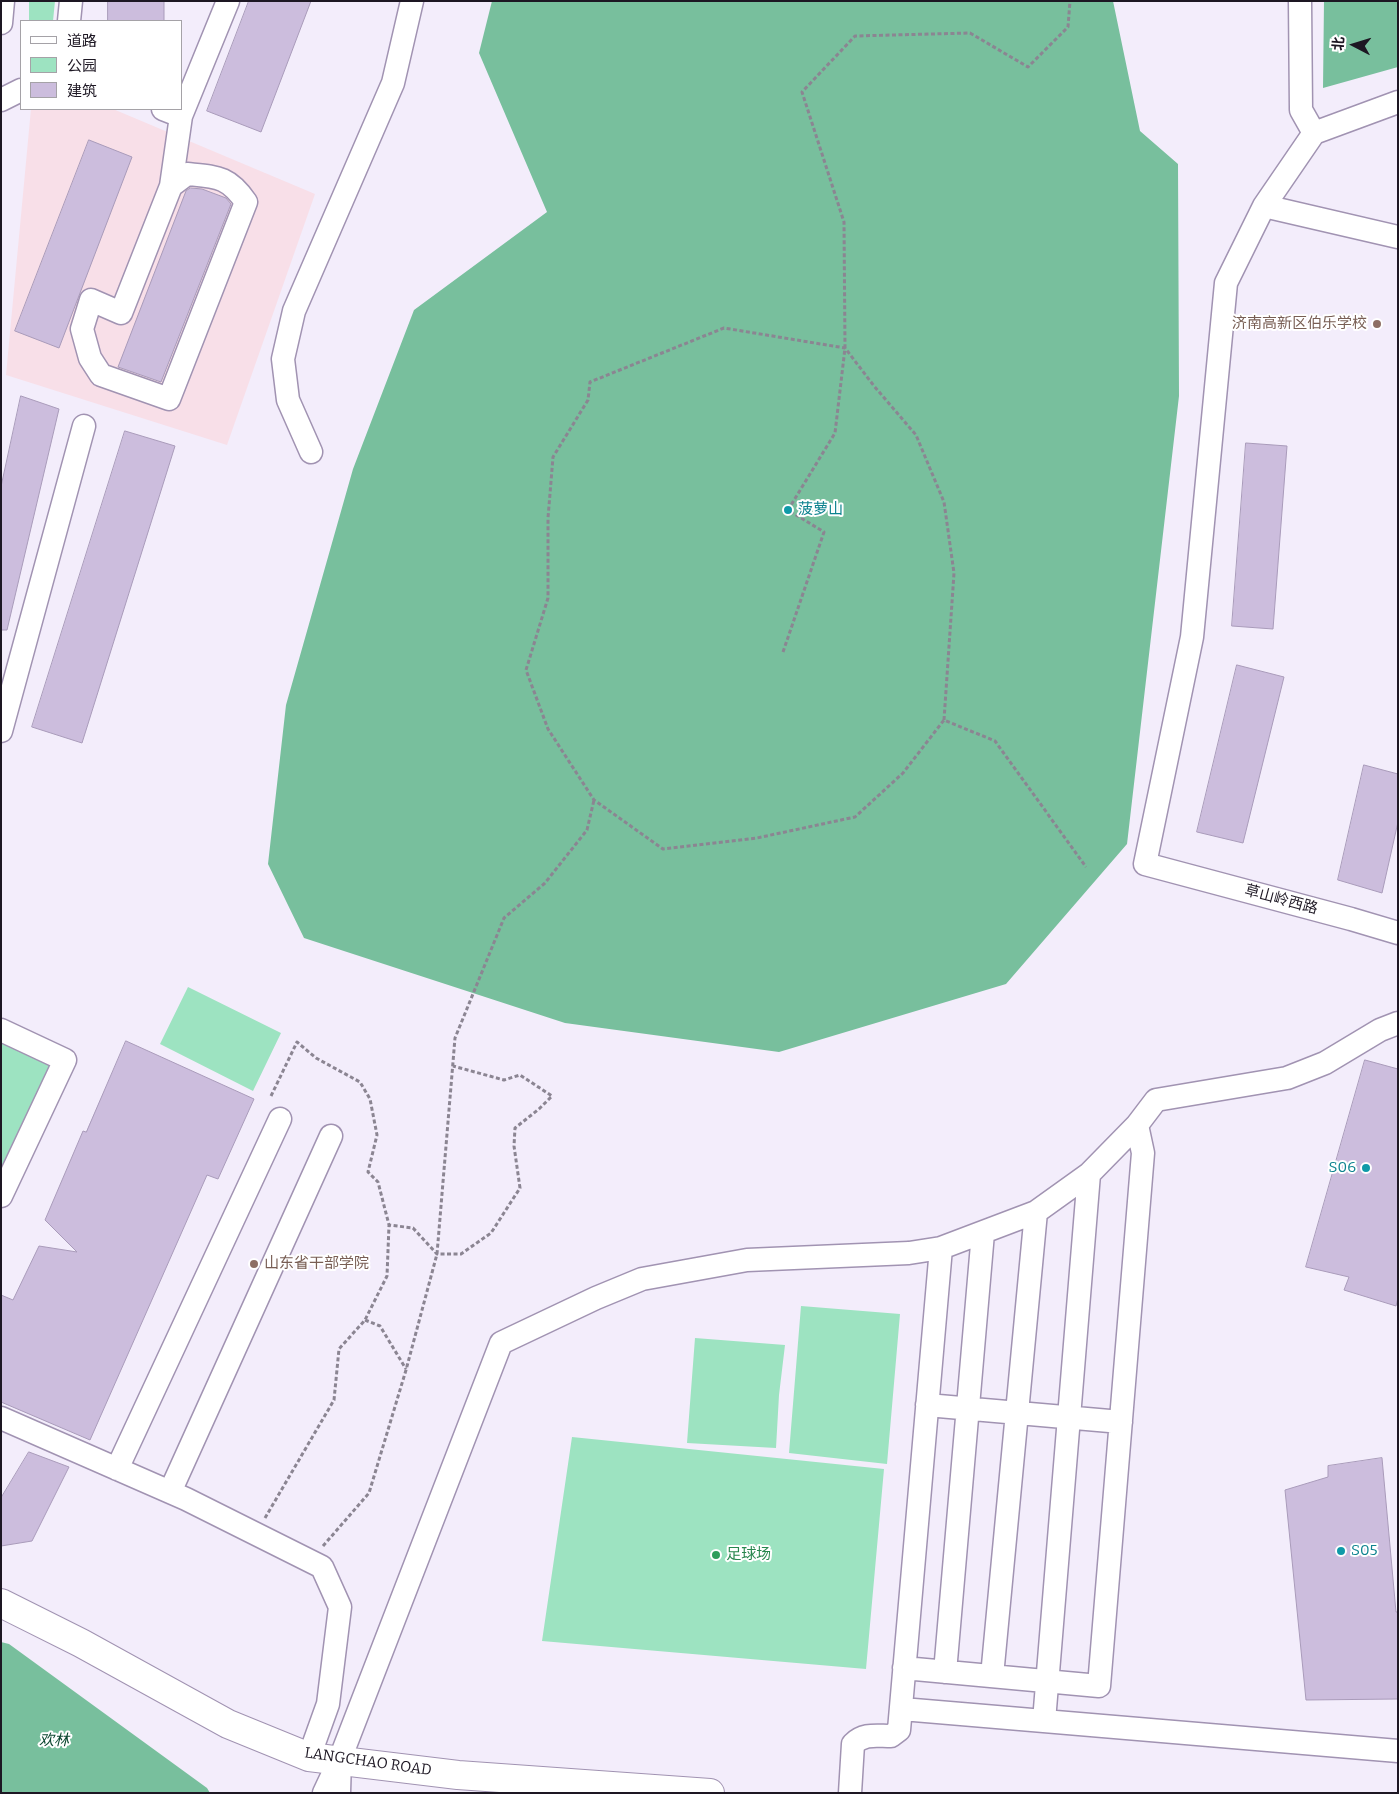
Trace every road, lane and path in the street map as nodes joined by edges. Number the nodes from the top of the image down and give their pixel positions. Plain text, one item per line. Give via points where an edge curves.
1 (3, 1) edge
2 (72, 1) edge
3 (228, 1) edge
4 (412, 1) edge
5 (1070, 1) edge
6 (1300, 1) edge
7 (69, 20) edge
8 (1, 23) edge
9 (20, 90) edge
10 (182, 92) edge
11 (1, 100) edge
12 (1398, 102) edge
13 (172, 112) edge
14 (1314, 133) junction
15 (171, 186) junction
16 (1264, 206) junction
17 (1398, 236) edge
18 (845, 348) junction
19 (84, 426) dead end
20 (311, 452) dead end
21 (783, 652) dead end
22 (944, 720) junction
23 (1, 731) edge
24 (594, 800) junction
25 (1086, 866) dead end
26 (1398, 933) edge
27 (1398, 1023) edge
28 (1, 1030) edge
29 (452, 1066) junction
30 (271, 1096) dead end
31 (280, 1119) dead end
32 (1137, 1124) junction
33 (331, 1136) dead end
34 (1089, 1174) junction
35 (1, 1196) edge
36 (1036, 1212) junction
37 (389, 1225) junction
38 (983, 1233) junction
39 (941, 1248) junction
40 (437, 1254) junction
41 (365, 1320) junction
42 (406, 1370) junction
43 (927, 1405) junction
44 (968, 1409) junction
45 (1017, 1413) junction
46 (1069, 1417) junction
47 (1, 1418) edge
48 (1121, 1422) junction
49 (117, 1469) junction
50 (170, 1492) junction
51 (256, 1534) junction
52 (322, 1566) junction
53 (1, 1603) edge
54 (904, 1668) junction
55 (945, 1672) junction
56 (992, 1676) junction
57 (1047, 1681) junction
58 (902, 1709) junction
59 (1044, 1721) junction
60 (1398, 1751) edge
61 (309, 1757) junction
62 (340, 1759) junction
63 (324, 1793) edge
64 (339, 1793) edge
65 (710, 1793) edge
66 (850, 1793) edge

1 - 8 street
2 - 7 street
3 - 10 street
4 - 20 street via 393,84 294,311 283,359 288,400
5 - 18 path via 1068,27 1028,67 970,33 855,36 802,92 844,222
6 - 14 street via 1301,110
9 - 11 street
12 - 14 street
13 - 15 street
14 - 16 street
15 - 15 street via 121,313 91,300 82,329 90,358 100,376 168,399 246,202 237,189 217,177 187,174
16 - 17 street
16 - 26 street, 草山岭西路 via 1226,283 1192,637 1145,864
18 - 21 path via 836,433 788,510 824,532
18 - 22 path via 916,435 944,502 954,572
18 - 24 path via 724,328 590,382 588,400 554,457 548,518 548,598 526,670 548,729
19 - 23 street
22 - 24 path via 903,773 855,817 756,838 663,849
22 - 25 path via 995,741
24 - 29 path via 587,830 545,883 504,918 455,1038
27 - 32 street via 1380,1030 1325,1063 1287,1078 1156,1100
28 - 35 street via 65,1060
29 - 40 path
29 - 40 path via 504,1080 520,1075 552,1096 515,1128 520,1188 491,1233 460,1254
30 - 37 path via 297,1042 316,1058 360,1082 370,1099 377,1134 368,1172 378,1182
31 - 49 street
32 - 34 street
32 - 48 street via 1143,1153
33 - 50 street
34 - 36 street
34 - 46 street
36 - 38 street
36 - 45 street
37 - 40 path via 413,1228
37 - 41 path via 387,1276
38 - 39 street
38 - 44 street
39 - 43 street
39 - 62 street via 908,1253 747,1260 642,1279 501,1342
40 - 42 path
41 - 42 path via 380,1326
41 - 51 path via 339,1349 334,1400
42 - 52 path via 369,1493 323,1546
43 - 44 street
43 - 54 street
44 - 45 street
44 - 55 street
45 - 46 street
45 - 56 street
46 - 48 street
46 - 57 street
47 - 49 street
48 - 57 street via 1099,1686
49 - 50 street
50 - 51 street
51 - 52 street
52 - 61 street via 340,1607 328,1704
53 - 61 main road, LANGCHAO ROAD via 228,1724
54 - 55 street
54 - 58 street
55 - 56 street
56 - 57 street
57 - 59 street
58 - 59 street
58 - 66 street via 899,1730 891,1736 859,1738 853,1744
59 - 60 street
61 - 62 main road, LANGCHAO ROAD
62 - 63 street
62 - 64 street
62 - 65 main road, LANGCHAO ROAD via 458,1775

